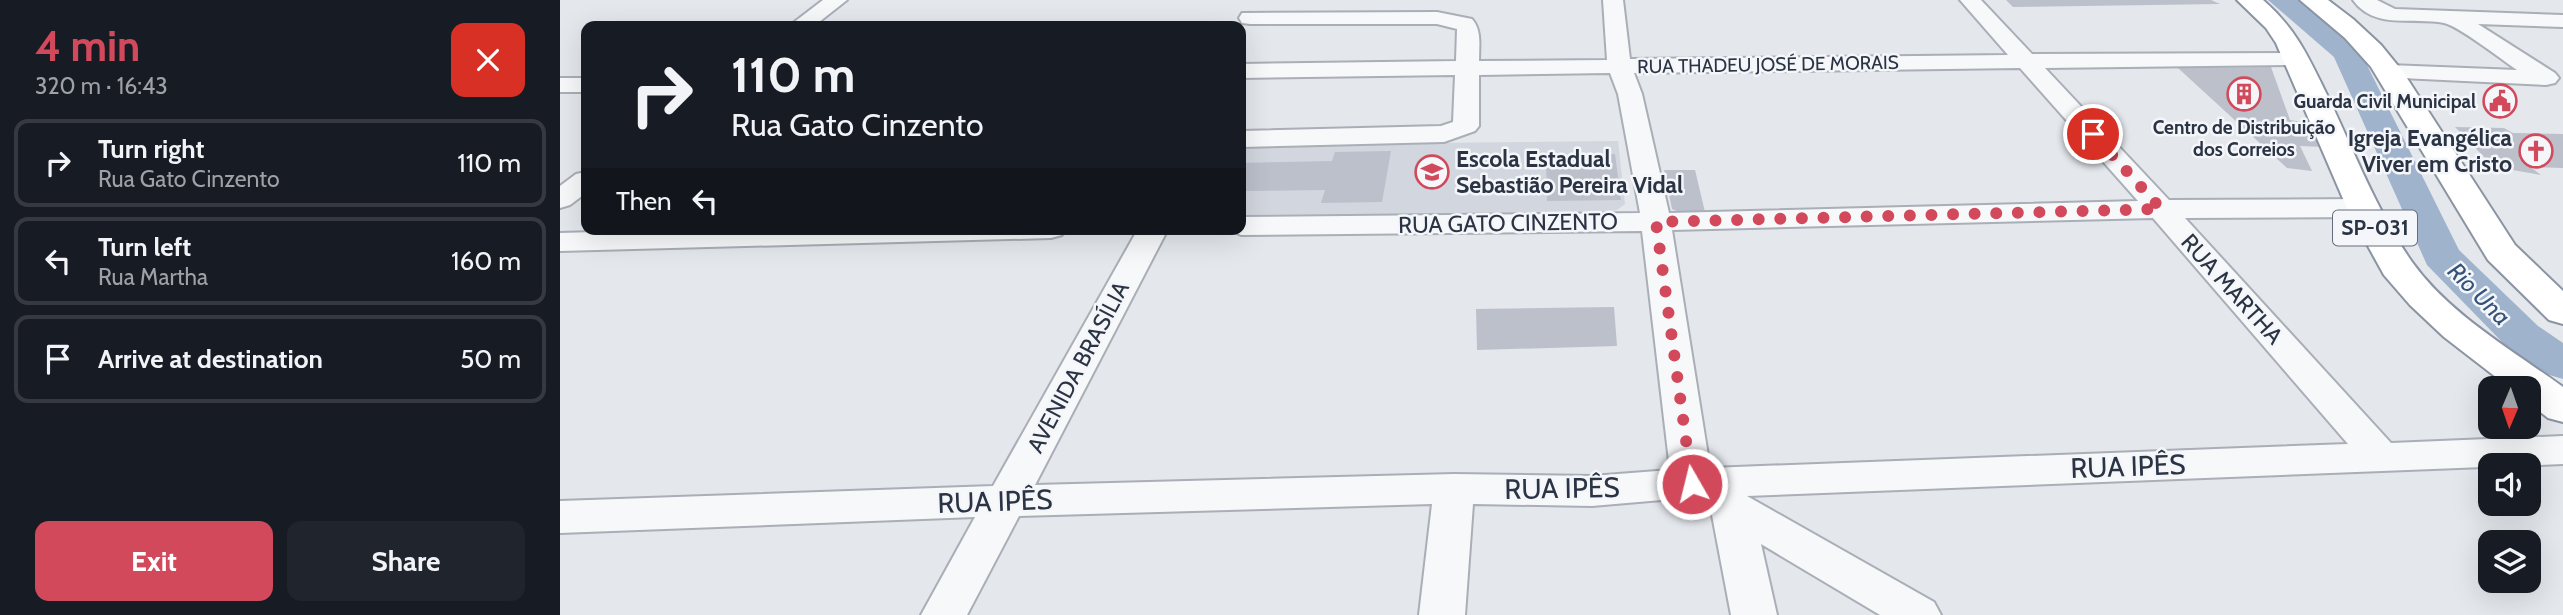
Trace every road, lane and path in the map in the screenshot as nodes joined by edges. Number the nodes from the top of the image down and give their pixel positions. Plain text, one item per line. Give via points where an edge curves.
1 (837, 0) edge
2 (1613, 0) edge
3 (1970, 0) edge
4 (2249, 0) edge
5 (2312, 0) edge
6 (2363, 0) edge
7 (2511, 0) edge
8 (1250, 18) edge
9 (2453, 18) junction
10 (807, 21) edge
11 (2554, 21) edge
12 (2296, 58) junction
13 (2024, 60) junction
14 (1619, 66) junction
15 (1467, 68) junction
16 (1246, 71) edge
17 (2389, 72) junction
18 (2555, 83) edge
19 (560, 85) edge
20 (581, 85) edge
21 (1246, 139) edge
22 (581, 184) edge
23 (560, 199) edge
24 (2364, 208) junction
25 (2161, 209) junction
26 (1656, 222) junction
27 (1246, 226) edge
28 (824, 235) edge
29 (1150, 235) edge
30 (560, 242) edge
31 (2563, 312) edge
32 (2563, 408) edge
33 (2563, 450) edge
34 (2379, 455) junction
35 (1692, 484) junction
36 (1454, 489) junction
37 (1006, 501) junction
38 (1731, 505) junction
39 (560, 517) edge
40 (944, 615) edge
41 (1442, 615) edge
42 (1754, 615) edge
43 (1918, 615) edge

1 - 10 street
2 - 14 street
3 - 13 street, RUA MARTHA
4 - 12 highway, SP-031 via 2275,23
5 - 17 highway via 2359,34
6 - 9 street via 2393,15
7 - 11 street
8 - 15 street via 1457,20 1468,28
9 - 11 street
9 - 18 street
12 - 13 street, RUA THADEU JOSÉ DE MORAIS
12 - 24 highway, SP-031
13 - 14 street, RUA THADEU JOSÉ DE MORAIS
13 - 25 street, RUA MARTHA
14 - 15 street, RUA THADEU JOSÉ DE MORAIS
14 - 26 street via 1630,94
15 - 16 street, RUA THADEU JOSÉ DE MORAIS
15 - 21 street via 1466,126 1454,132
17 - 18 street
17 - 31 highway via 2501,252
19 - 20 street
22 - 23 street
24 - 25 street, RUA GATO CINZENTO
24 - 32 highway, SP-031 via 2397,267 2423,297
25 - 26 street, RUA GATO CINZENTO
25 - 34 street, RUA MARTHA
26 - 27 street, RUA GATO CINZENTO
26 - 35 street
28 - 30 street
29 - 37 street, AVENIDA BRASÍLIA
33 - 34 street, RUA IPÊS
34 - 35 street, RUA IPÊS
35 - 36 street, RUA IPÊS via 1592,491
35 - 38 street
36 - 37 street, RUA IPÊS
36 - 41 street
37 - 39 street, RUA IPÊS
37 - 40 street, AVENIDA BRASÍLIA
38 - 42 street
38 - 43 street

